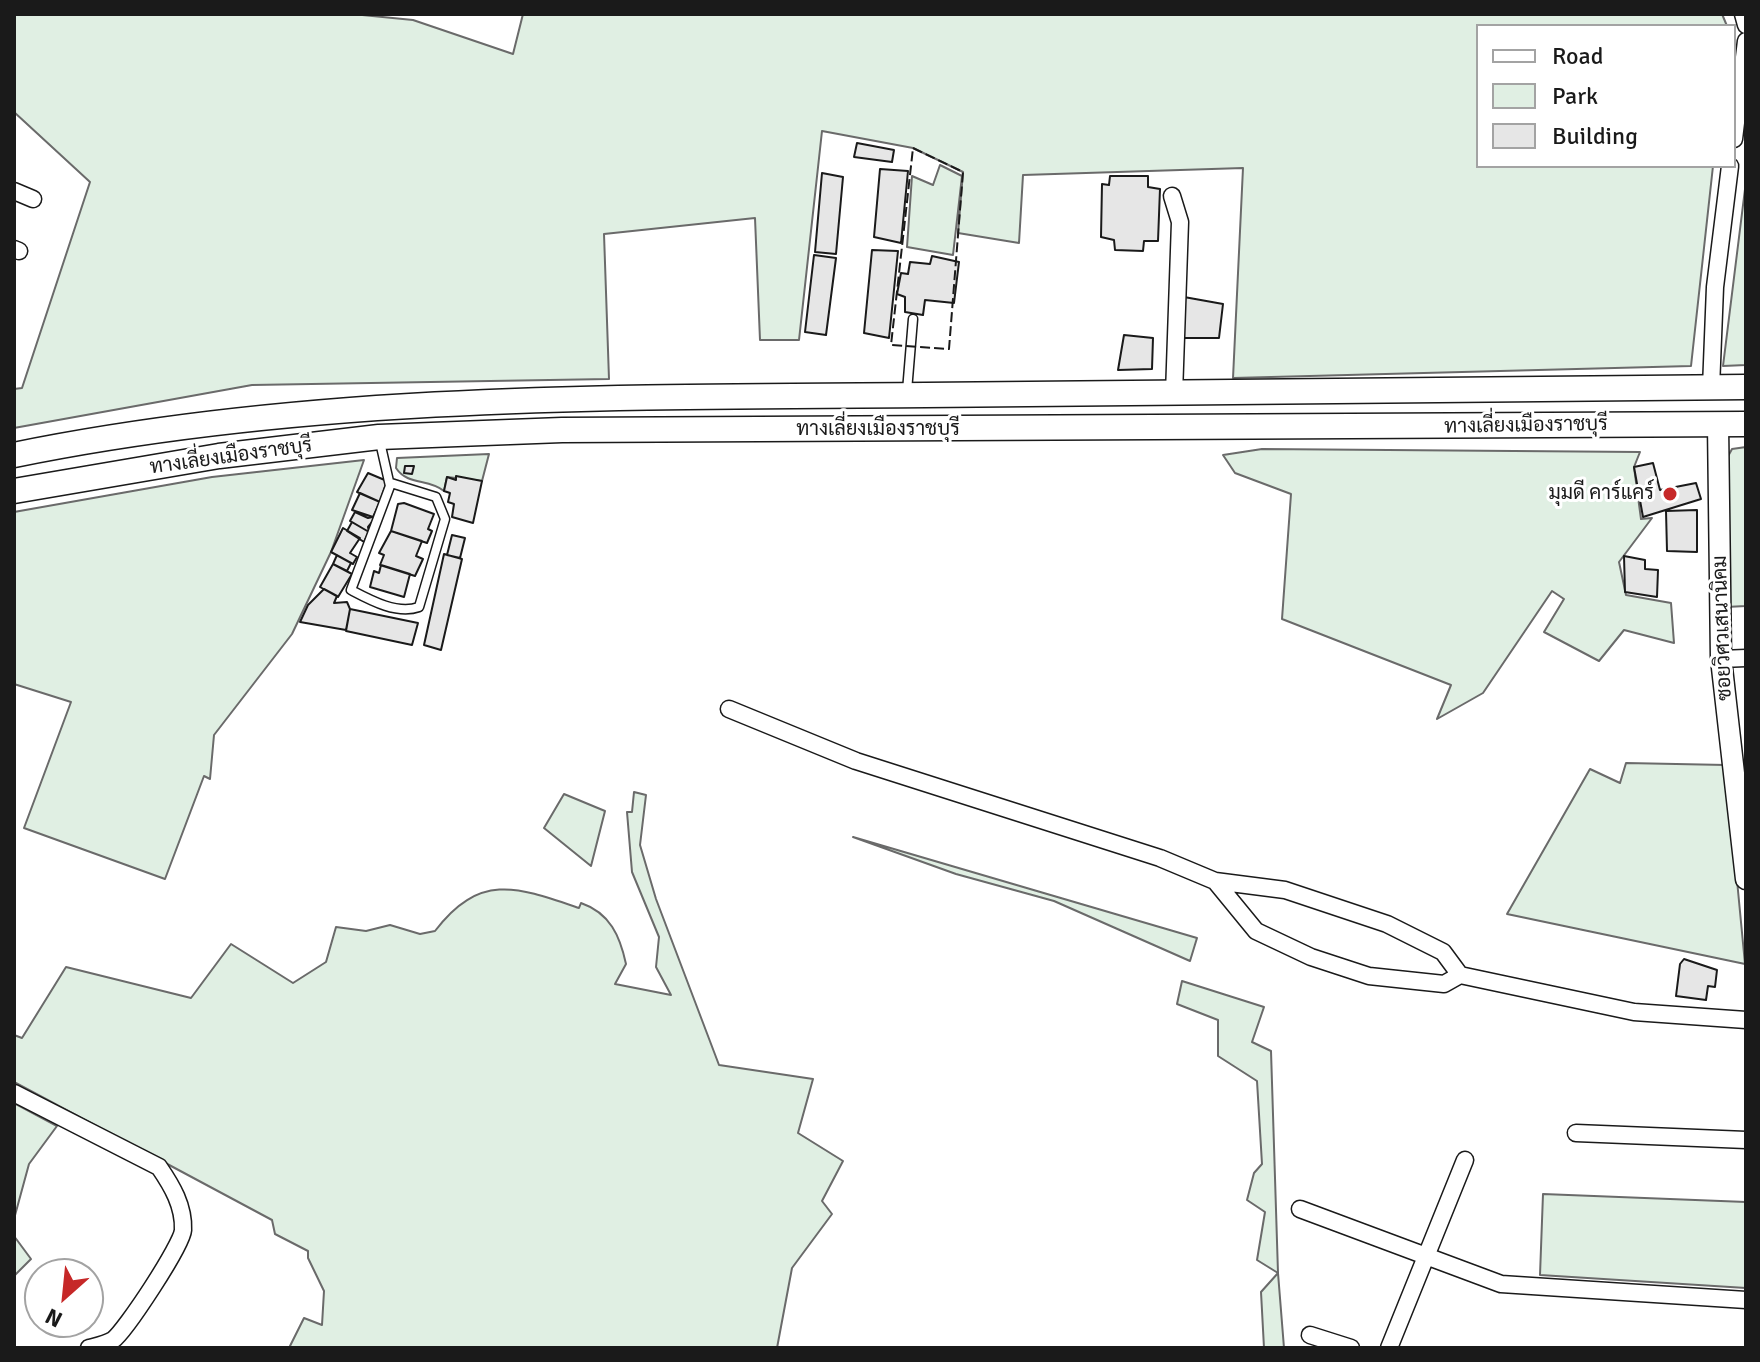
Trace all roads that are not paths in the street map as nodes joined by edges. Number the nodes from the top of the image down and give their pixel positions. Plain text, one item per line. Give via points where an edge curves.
1 (1743, 14) edge
2 (1746, 25) edge
3 (1746, 41) edge
4 (1736, 123) edge
5 (1730, 168) edge
6 (14, 191) edge
7 (1172, 196) dead end
8 (33, 199) dead end
9 (913, 319) dead end
10 (1746, 387) edge
11 (1711, 388) junction
12 (1174, 394) junction
13 (907, 395) junction
14 (560, 401) junction
15 (1718, 424) junction
16 (1746, 424) edge
17 (562, 430) junction
18 (379, 437) junction
19 (14, 455) edge
20 (391, 483) junction
21 (14, 491) edge
22 (1746, 658) edge
23 (1721, 659) junction
24 (729, 709) dead end
25 (1740, 764) edge
26 (1746, 879) edge
27 (1215, 881) junction
28 (1460, 975) junction
29 (1746, 1020) edge
30 (14, 1093) edge
31 (1576, 1133) dead end
32 (1746, 1140) edge
33 (1465, 1160) dead end
34 (1300, 1209) dead end
35 (1426, 1257) junction
36 (1746, 1300) edge
37 (1310, 1335) dead end
38 (89, 1348) edge
39 (1351, 1348) edge
40 (1389, 1348) edge

1 - 2 street
3 - 4 street
5 - 11 street via 1715,287
6 - 8 street
7 - 12 street via 1180,222
9 - 13 lane
10 - 11 main road, ทางเลี่ยงเมืองราชบุรี
11 - 12 main road, ทางเลี่ยงเมืองราชบุรี
12 - 13 main road, ทางเลี่ยงเมืองราชบุรี
13 - 14 main road, ทางเลี่ยงเมืองราชบุรี
14 - 17 main road
14 - 19 main road, ทางเลี่ยงเมืองราชบุรี via 229,422
15 - 16 main road, ทางเลี่ยงเมืองราชบุรี
15 - 17 main road, ทางเลี่ยงเมืองราชบุรี
15 - 23 street, ซอยวิศวเสนานิคม
17 - 18 main road, ทางเลี่ยงเมืองราชบุรี
18 - 20 lane
18 - 21 main road, ทางเลี่ยงเมืองราชบุรี via 219,456
20 - 20 lane via 351,590 408,611 419,607 445,519 436,497
22 - 23 street
23 - 25 street, ซอยวิศวเสนานิคม
24 - 27 street via 856,761 1160,858
25 - 26 street, ซอยวิศวเสนานิคม
27 - 28 street via 1285,890 1387,924 1443,952
27 - 28 street via 1256,931 1311,957 1369,976 1444,984
28 - 29 street via 1634,1012
30 - 38 street via 159,1167 182,1212 183,1234 155,1283 113,1340
31 - 32 street
33 - 35 street
34 - 35 street
35 - 36 street via 1501,1284
35 - 40 street
37 - 39 street

